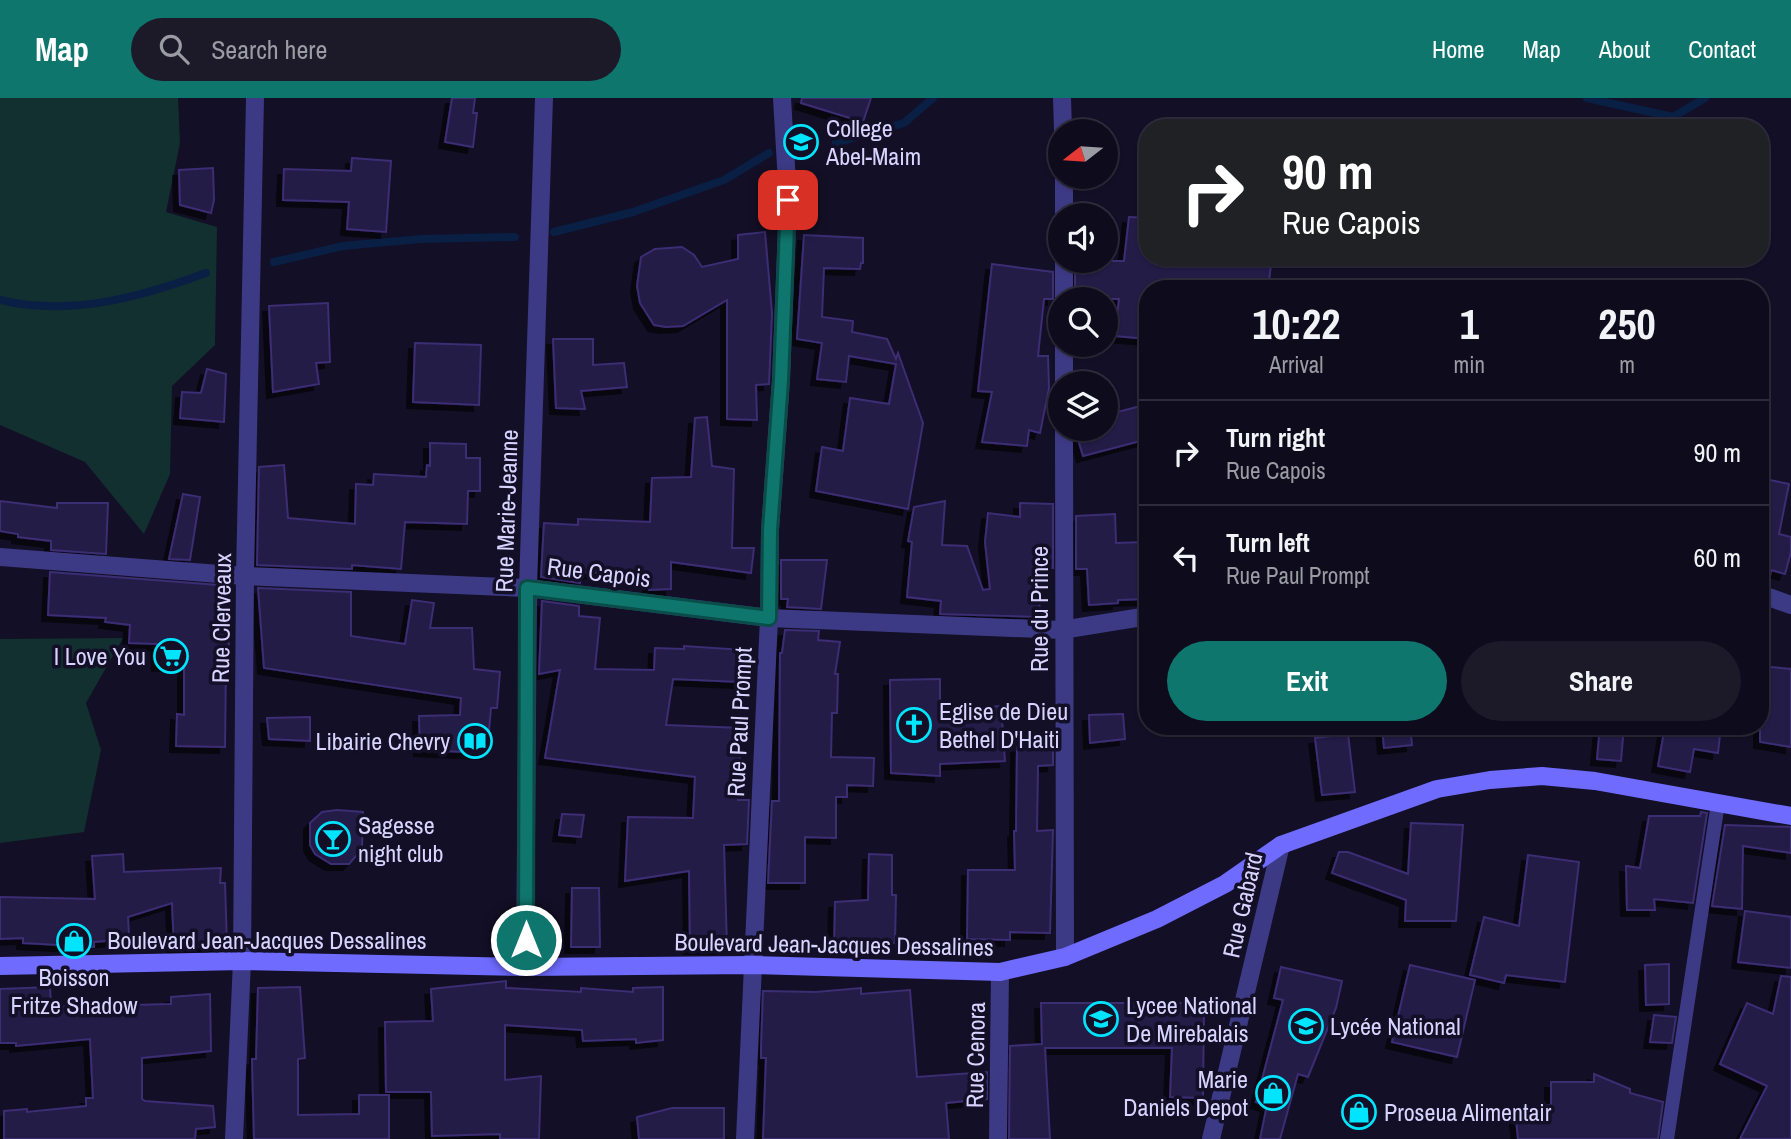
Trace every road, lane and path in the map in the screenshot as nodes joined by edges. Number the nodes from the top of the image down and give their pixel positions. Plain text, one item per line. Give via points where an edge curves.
1 (256, 98) edge
2 (544, 98) edge
3 (782, 98) edge
4 (1062, 98) edge
5 (1063, 119) edge
6 (1063, 441) edge
7 (0, 557) edge
8 (246, 576) junction
9 (527, 588) junction
10 (1769, 597) edge
11 (1791, 605) edge
12 (1139, 617) edge
13 (769, 618) junction
14 (1062, 630) junction
15 (1718, 803) junction
16 (1791, 816) edge
17 (1281, 845) junction
18 (1065, 957) junction
19 (242, 961) junction
20 (752, 965) junction
21 (0, 966) edge
22 (526, 967) junction
23 (1000, 972) junction
24 (234, 1139) edge
25 (745, 1139) edge
26 (998, 1139) edge
27 (1211, 1139) edge
28 (1667, 1139) edge

1 - 8 street, Rue Clerveaux
2 - 9 street, Rue Marie-Jeanne
3 - 13 street, Rue Paul Prompt via 788,200
4 - 5 street
6 - 14 street, Rue du Prince
7 - 8 street, Rue Capois
8 - 9 street, Rue Capois
8 - 19 street, Rue Clerveaux
9 - 13 street, Rue Capois
9 - 22 street, Rue Marie-Jeanne
10 - 11 street
12 - 14 street, Rue Capois
13 - 14 street, Rue Capois
13 - 20 street, Rue Paul Prompt
14 - 18 street, Rue du Prince
15 - 16 main road, Boulevard Jean-Jacques Dessalines
15 - 17 main road, Boulevard Jean-Jacques Dessalines via 1595,780 1542,776 1490,780 1437,789
15 - 28 lane
17 - 18 main road, Boulevard Jean-Jacques Dessalines via 1225,884 1157,919
17 - 27 street, Rue Gabard
18 - 23 main road, Boulevard Jean-Jacques Dessalines
19 - 21 main road, Boulevard Jean-Jacques Dessalines
19 - 22 main road, Boulevard Jean-Jacques Dessalines
19 - 24 street, Rue Clerveaux
20 - 22 main road, Boulevard Jean-Jacques Dessalines
20 - 23 main road, Boulevard Jean-Jacques Dessalines
20 - 25 street, Rue Paul Prompt
23 - 26 street, Rue Cenora

